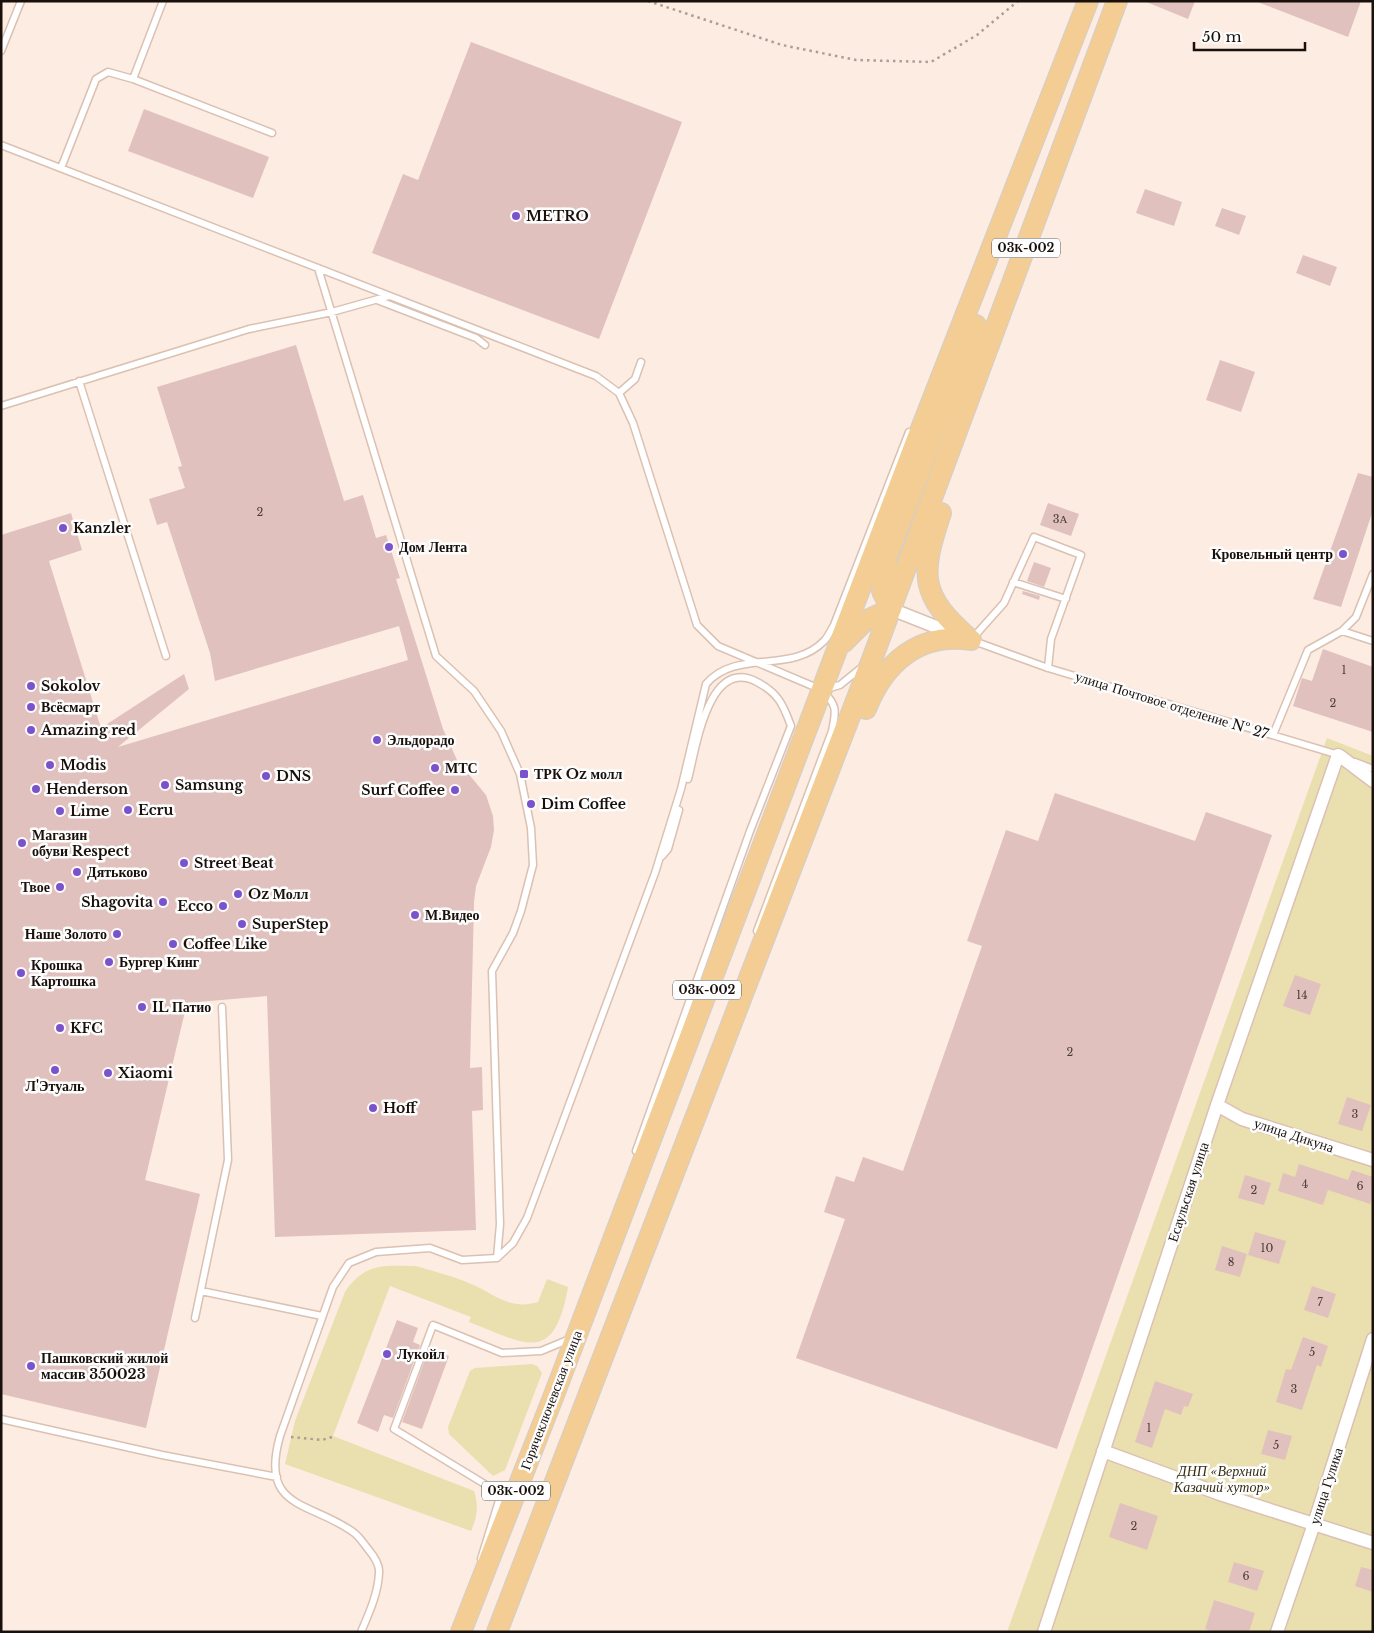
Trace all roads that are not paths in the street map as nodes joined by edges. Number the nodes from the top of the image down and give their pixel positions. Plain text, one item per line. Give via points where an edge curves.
1 (21, 1) edge
2 (163, 1) edge
3 (1088, 1) edge
4 (1117, 1) edge
5 (1125, 1) edge
6 (1, 51) edge
7 (133, 78) junction
8 (272, 133) dead end
9 (1, 145) edge
10 (1026, 162) junction
11 (61, 168) junction
12 (986, 264) junction
13 (318, 268) junction
14 (389, 296) junction
15 (377, 300) junction
16 (959, 309) dead end
17 (332, 312) junction
18 (482, 332) junction
19 (640, 362) dead end
20 (79, 381) junction
21 (619, 393) junction
22 (1, 406) edge
23 (914, 420) dead end
24 (1373, 574) edge
25 (1013, 582) junction
26 (1066, 599) junction
27 (891, 609) junction
28 (1342, 630) junction
29 (971, 640) junction
30 (1373, 641) edge
31 (838, 649) junction
32 (874, 654) junction
33 (166, 656) dead end
34 (752, 661) junction
35 (1048, 668) junction
36 (822, 690) junction
37 (1273, 735) junction
38 (1339, 756) junction
39 (1373, 769) edge
40 (1373, 781) edge
41 (660, 859) junction
42 (753, 940) dead end
43 (222, 1007) dead end
44 (729, 1020) junction
45 (1217, 1104) junction
46 (1373, 1160) edge
47 (635, 1177) junction
48 (497, 1258) junction
49 (201, 1291) junction
50 (322, 1316) junction
51 (195, 1318) dead end
52 (576, 1336) junction
53 (1373, 1339) edge
54 (1, 1419) edge
55 (1102, 1451) junction
56 (276, 1477) junction
57 (1314, 1524) junction
58 (536, 1530) junction
59 (1373, 1543) edge
60 (478, 1586) junction
61 (361, 1632) edge
62 (454, 1632) edge
63 (461, 1632) edge
64 (497, 1632) edge
65 (509, 1632) edge
66 (1044, 1632) edge
67 (1277, 1632) edge

1 - 6 lane
2 - 7 lane
3 - 10 main road, 03К-002
4 - 27 main road, 03К-002
5 - 29 main road via 1124,19 930,547 927,582 936,604 947,619
7 - 8 lane
7 - 11 lane via 110,71 96,79
9 - 11 lane
10 - 12 main road, 03К-002
10 - 27 main road via 1019,213 887,557 882,591
11 - 13 lane
12 - 16 lane
12 - 31 main road, 03К-002 via 916,439
13 - 14 lane
13 - 17 lane
14 - 15 lane
14 - 18 lane
15 - 17 lane
15 - 18 lane via 476,338 485,345
17 - 20 lane via 249,329
17 - 48 lane via 436,656 474,691 501,731 520,774 528,806 533,865 513,933 492,971 500,1224
18 - 21 lane via 596,376
19 - 21 lane via 635,379
20 - 22 lane
20 - 33 lane
21 - 34 lane via 660,502 697,624 718,646
23 - 34 lane via 834,625 823,642 807,653 780,660
24 - 28 lane via 1356,617
25 - 26 lane
25 - 26 lane via 1034,537 1081,555
25 - 29 lane via 1004,603
26 - 35 lane via 1051,639
27 - 29 street
27 - 31 main road via 865,621
27 - 32 main road, 03К-002
28 - 30 lane
28 - 37 lane via 1308,650
29 - 35 lane, улица Почтовое отделение № 27
29 - 44 main road via 956,638 918,647 890,666 874,690 758,995
31 - 36 main road, 03К-002
32 - 36 lane via 858,672 840,685
32 - 44 main road, 03К-002
34 - 36 lane
34 - 41 lane via 715,674 706,684 681,789
35 - 37 lane, улица Почтовое отделение № 27
36 - 42 lane via 832,700 836,711 832,732
36 - 47 main road, 03К-002
37 - 38 lane, улица Почтовое отделение № 27
38 - 39 lane, улица Почтовое отделение № 27
38 - 40 street
38 - 45 street, Есаульская улица
41 - 47 lane via 668,849 710,698 720,686 734,678 751,679 767,687 783,702 791,726 750,830 635,1153
41 - 48 lane via 527,1218 513,1243
43 - 49 lane via 228,1160
44 - 58 main road, 03К-002 via 641,1262
45 - 46 street, улица Дикуна via 1242,1119
45 - 55 street, Есаульская улица
47 - 52 main road, Горячеключевская улица / 03К-002
48 - 50 lane via 462,1260 430,1248 376,1252 349,1263 332,1287
49 - 50 lane
49 - 51 lane
50 - 56 lane via 280,1436 275,1455
52 - 60 main road, Горячеключевская улица / 03К-002
52 - 60 lane via 541,1351 502,1353 433,1325 394,1430 501,1494 481,1554
53 - 57 street, улица Гулика
54 - 56 lane
55 - 57 street
55 - 66 street, Есаульская улица
56 - 61 lane via 281,1489 295,1503 354,1532 376,1560 380,1571 377,1587
57 - 59 street
57 - 67 street, улица Гулика
58 - 64 main road, 03К-002
58 - 65 main road
60 - 62 main road
60 - 63 main road, Горячеключевская улица / 03К-002

